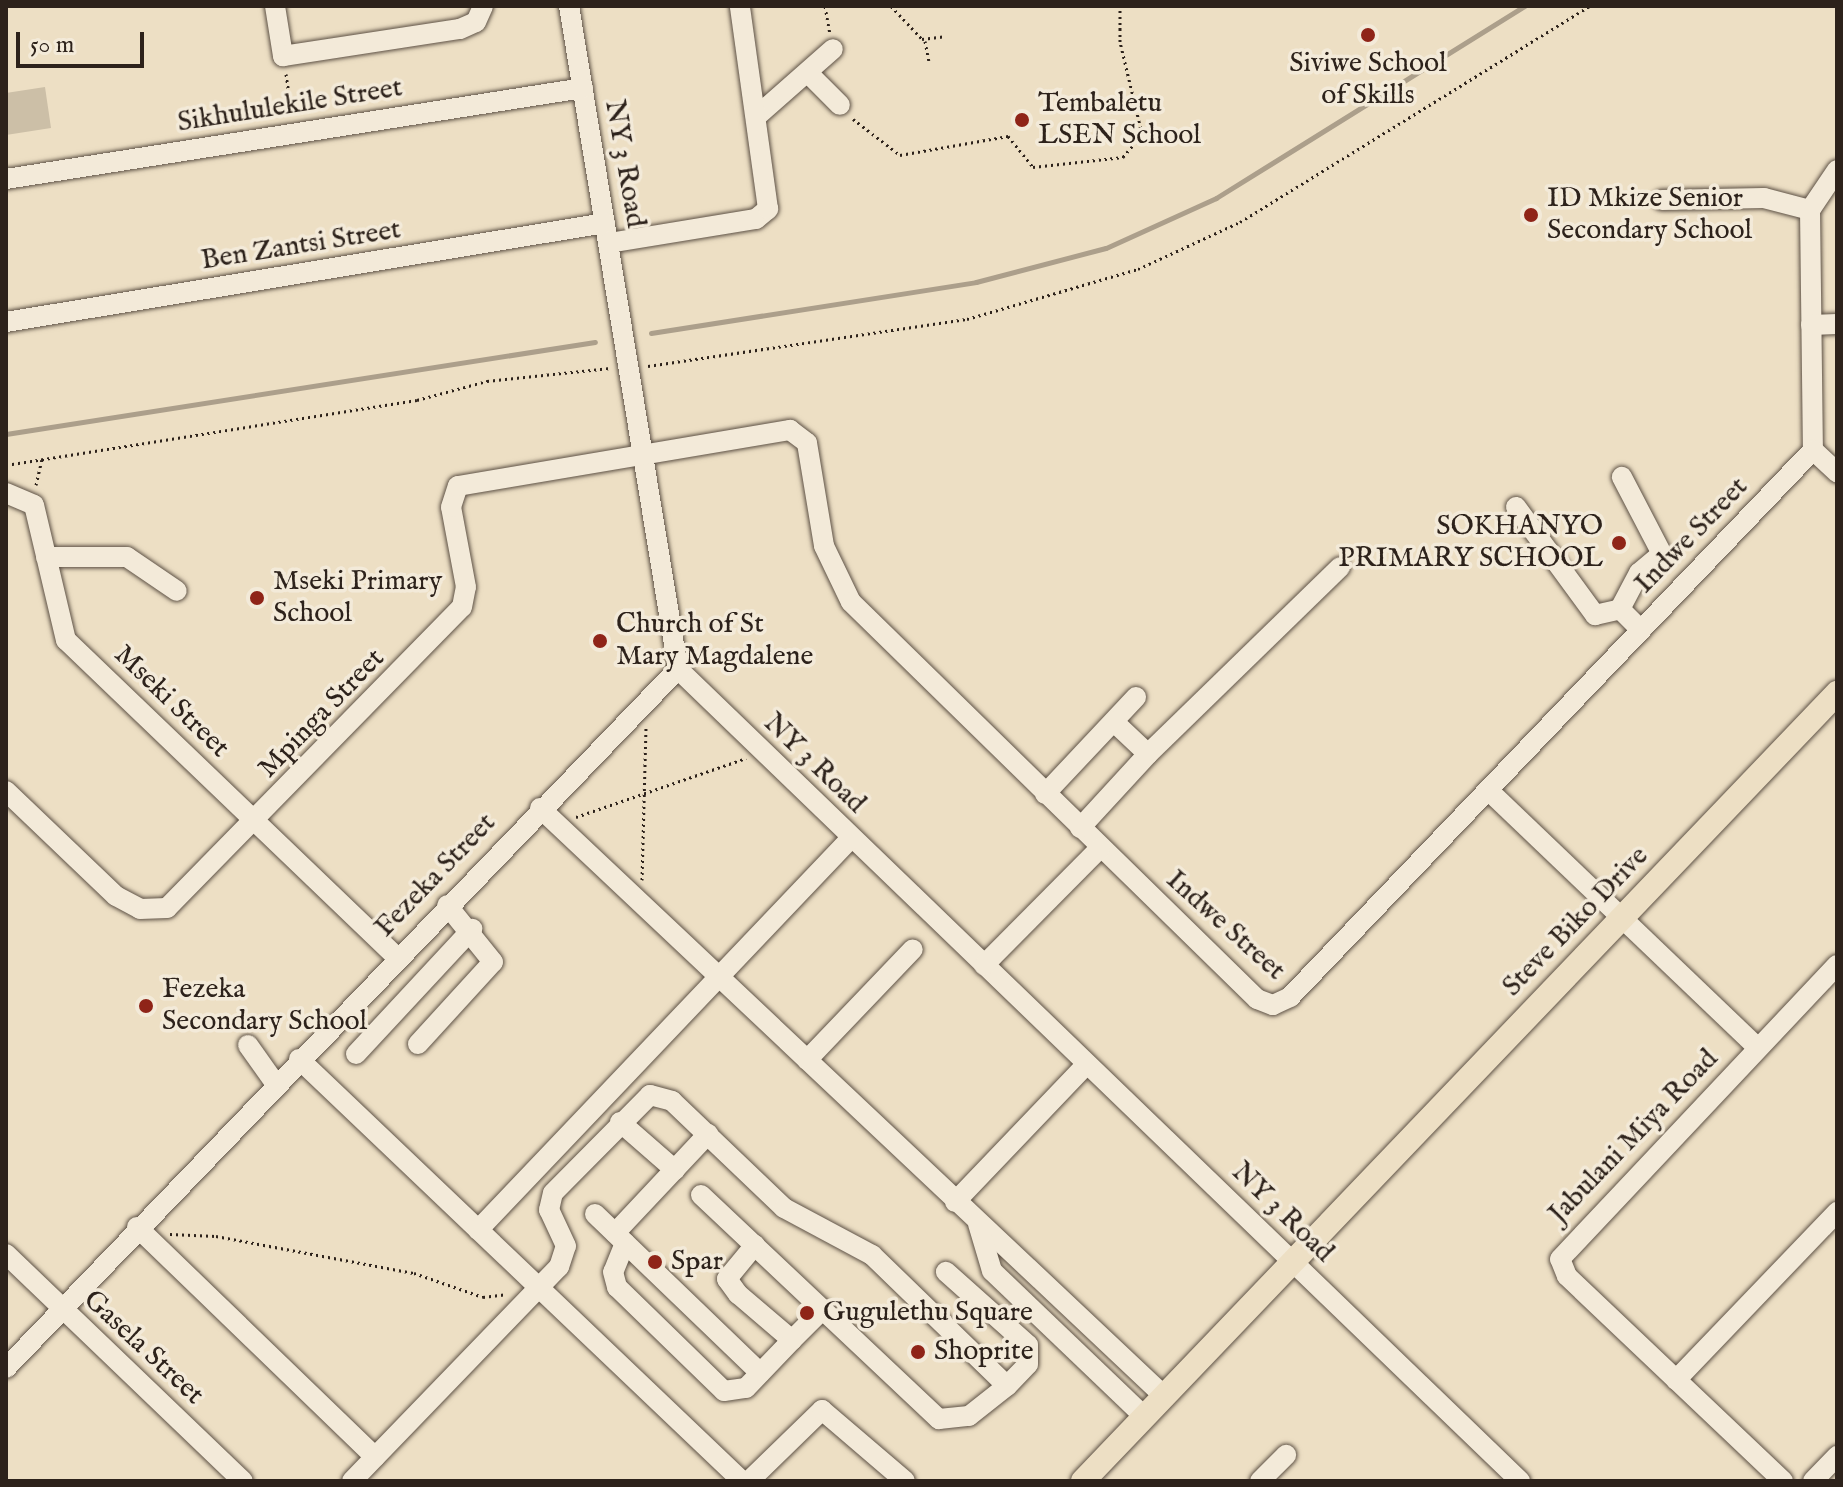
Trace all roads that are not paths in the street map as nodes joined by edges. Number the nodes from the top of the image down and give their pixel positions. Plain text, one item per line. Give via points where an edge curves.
1 (275, 6) edge
2 (483, 6) edge
3 (569, 6) edge
4 (740, 6) edge
5 (833, 49) road end
6 (808, 73) junction
7 (583, 88) junction
8 (840, 105) road end
9 (757, 116) junction
10 (1837, 170) edge
11 (6, 179) edge
12 (1662, 200) dead end
13 (1810, 210) junction
14 (607, 233) junction
15 (6, 322) edge
16 (1837, 324) edge
17 (1811, 325) junction
18 (800, 434) joint
19 (1813, 450) junction
20 (644, 453) junction
21 (1837, 472) edge
22 (1622, 477) dead end
23 (6, 493) edge
24 (1516, 507) dead end
25 (46, 557) junction
26 (1340, 567) dead end
27 (177, 591) dead end
28 (1620, 609) junction
29 (1641, 630) junction
30 (678, 669) junction
31 (1837, 693) edge
32 (1136, 697) dead end
33 (1114, 722) junction
34 (1148, 754) junction
35 (1488, 790) junction
36 (6, 791) edge
37 (1045, 794) junction
38 (540, 808) junction
39 (257, 823) junction
40 (1080, 828) junction
41 (851, 838) junction
42 (1100, 848) junction
43 (447, 905) junction
44 (1622, 917) junction
45 (472, 929) junction
46 (913, 949) dead end
47 (397, 957) junction
48 (984, 965) junction
49 (1837, 965) edge
50 (720, 976) junction
51 (418, 1044) dead end
52 (248, 1045) dead end
53 (1758, 1048) junction
54 (356, 1054) dead end
55 (299, 1059) junction
56 (807, 1060) junction
57 (1087, 1064) junction
58 (275, 1083) junction
59 (620, 1122) junction
60 (708, 1134) junction
61 (675, 1170) junction
62 (701, 1195) dead end
63 (955, 1202) junction
64 (1837, 1212) edge
65 (595, 1214) dead end
66 (978, 1224) junction
67 (137, 1227) junction
68 (478, 1230) junction
69 (620, 1238) junction
70 (755, 1245) junction
71 (6, 1254) edge
72 (1293, 1262) junction
73 (946, 1272) dead end
74 (539, 1288) junction
75 (61, 1309) junction
76 (823, 1309) junction
77 (792, 1340) junction
78 (6, 1368) edge
79 (760, 1373) junction
80 (1676, 1380) junction
81 (1007, 1386) junction
82 (1165, 1397) junction
83 (1145, 1417) junction
84 (1286, 1455) dead end
85 (1837, 1456) edge
86 (375, 1457) junction
87 (243, 1481) edge
88 (352, 1481) edge
89 (742, 1481) edge
90 (749, 1481) edge
91 (905, 1481) edge
92 (1083, 1481) edge
93 (1260, 1481) edge
94 (1520, 1481) edge
95 (1783, 1481) edge
96 (1813, 1481) edge

1 - 2 street via 283,56 460,29 476,22
3 - 7 street, NY 3 Road
4 - 9 street
5 - 6 street
6 - 8 street
6 - 9 street
7 - 11 street, Sikhululekile Street
7 - 14 street, NY 3 Road
9 - 14 street, Ben Zantsi Street via 770,197 763,215
10 - 13 street
12 - 13 street via 1764,198
13 - 17 street
14 - 15 street, Ben Zantsi Street
14 - 20 street, NY 3 Road
16 - 17 street
17 - 19 street
18 - 20 street, Mpinga Street via 782,430
18 - 37 street, Indwe Street via 824,546 851,602
19 - 21 street
19 - 29 street, Indwe Street
20 - 30 street, NY 3 Road
20 - 39 street, Mpinga Street via 458,486 451,507 466,587 462,607
22 - 28 street via 1662,554 1639,573
23 - 25 street, Mseki Street via 34,505
24 - 28 street via 1595,615 1607,618
25 - 27 street via 127,557
25 - 39 street, Mseki Street via 66,640
26 - 34 street via 1173,737
28 - 29 street
29 - 35 street, Indwe Street
30 - 38 street, Fezeka Street
30 - 41 street, NY 3 Road
31 - 44 main road, Steve Biko Drive
32 - 33 street
33 - 34 street
33 - 37 street
34 - 40 street
35 - 42 street, Indwe Street via 1290,997 1273,1005 1257,999
35 - 44 street
36 - 39 street, Mpinga Street via 116,896 147,910 183,899
37 - 40 street, Indwe Street
38 - 43 street, Fezeka Street
38 - 50 street
39 - 47 street, Mseki Street
40 - 42 street, Indwe Street
41 - 48 street, NY 3 Road
41 - 50 street
42 - 48 street
43 - 45 street
43 - 47 street, Fezeka Street
44 - 53 street
44 - 72 main road, Steve Biko Drive
45 - 51 street via 493,962
45 - 54 street
46 - 56 street
47 - 55 street, Fezeka Street
48 - 57 street, NY 3 Road
49 - 53 street, Jabulani Miya Road
50 - 56 street
50 - 68 street
52 - 58 street
53 - 80 street, Jabulani Miya Road via 1560,1259 1567,1276
55 - 58 street, Fezeka Street
55 - 68 street
56 - 63 street
57 - 63 street
57 - 72 street, NY 3 Road
58 - 67 street, Fezeka Street
59 - 60 street via 641,1099 663,1094
59 - 61 street
59 - 74 street via 553,1193 549,1210 565,1257
60 - 61 street
60 - 81 street via 784,1208 872,1255
61 - 69 street
62 - 70 street
63 - 66 street
64 - 80 street
65 - 69 street
66 - 82 street
66 - 83 street via 992,1271
67 - 75 street, Fezeka Street
67 - 86 street
68 - 74 street
69 - 79 street
69 - 79 street via 614,1278 641,1313 724,1391 737,1394
70 - 76 street
70 - 77 street via 733,1268 730,1286
71 - 75 street, Gasela Street
72 - 82 main road
72 - 94 street, NY 3 Road
73 - 81 street via 1028,1345 1028,1364
74 - 86 street
74 - 89 street
75 - 78 street, Fezeka Street
75 - 87 street, Gasela Street
76 - 77 street
76 - 81 street via 939,1419 969,1416
77 - 79 street
80 - 95 street, Jabulani Miya Road
82 - 83 main road
83 - 92 main road
84 - 93 street
85 - 96 street
86 - 88 street
90 - 91 street via 822,1410

